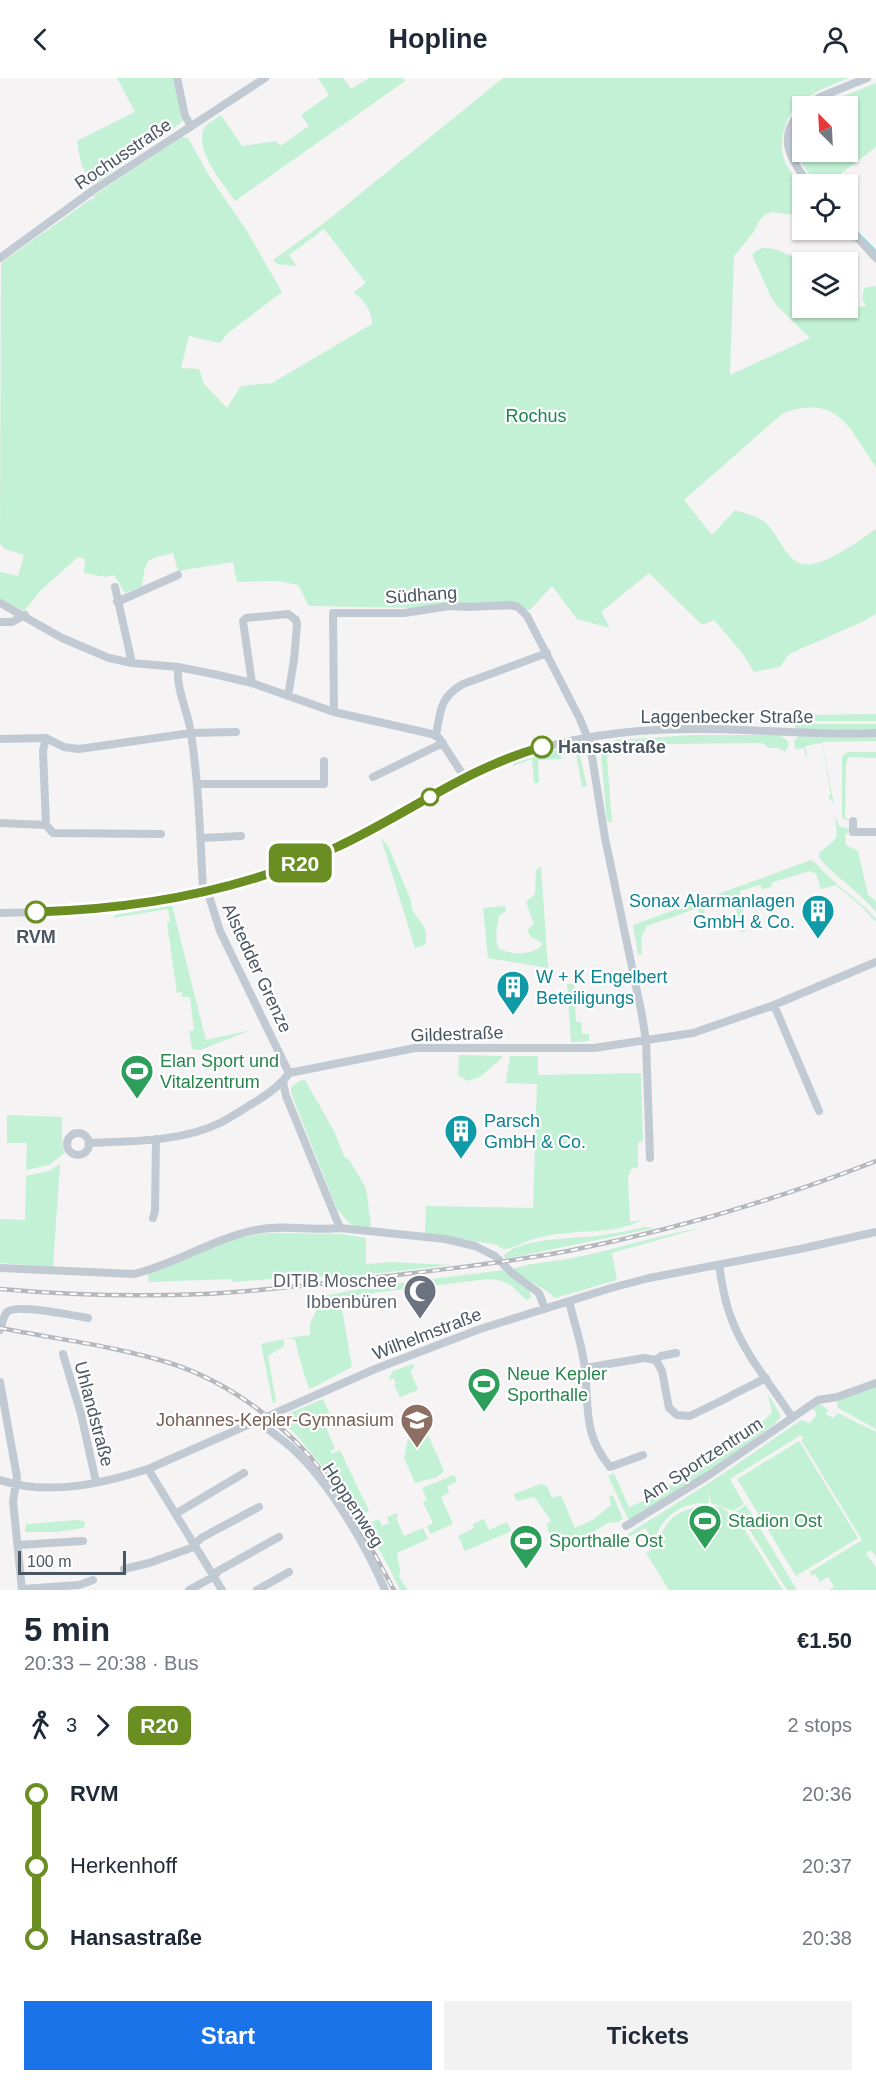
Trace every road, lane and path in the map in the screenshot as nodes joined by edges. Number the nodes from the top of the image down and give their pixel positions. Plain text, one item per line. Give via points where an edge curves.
1 (177, 78) edge
2 (265, 78) edge
3 (867, 78) edge
4 (822, 96) edge
5 (792, 124) edge
6 (191, 126) junction
7 (792, 160) edge
8 (858, 238) edge
9 (0, 258) edge
10 (876, 258) edge
11 (178, 575) dead end
12 (115, 587) dead end
13 (117, 602) junction
14 (0, 603) edge
15 (25, 615) junction
16 (0, 622) edge
17 (547, 653) junction
18 (132, 663) junction
19 (178, 667) junction
20 (252, 684) junction
21 (288, 696) junction
22 (334, 712) junction
23 (236, 732) dead end
24 (191, 733) junction
25 (876, 733) edge
26 (436, 735) junction
27 (587, 736) junction
28 (46, 738) junction
29 (0, 739) edge
30 (443, 743) junction
31 (324, 761) dead end
32 (373, 777) dead end
33 (465, 778) junction
34 (197, 784) junction
35 (853, 821) dead end
36 (0, 823) edge
37 (148, 824) dead end
38 (46, 825) junction
39 (876, 832) edge
40 (148, 834) junction
41 (161, 834) dead end
42 (242, 836) dead end
43 (201, 838) junction
44 (206, 893) junction
45 (0, 913) edge
46 (876, 962) edge
47 (774, 1005) junction
48 (646, 1041) junction
49 (289, 1073) junction
50 (283, 1082) junction
51 (819, 1111) dead end
52 (156, 1139) junction
53 (89, 1143) dead end
54 (650, 1158) dead end
55 (153, 1218) dead end
56 (340, 1228) junction
57 (876, 1232) edge
58 (719, 1265) junction
59 (0, 1268) edge
60 (569, 1301) junction
61 (545, 1309) junction
62 (88, 1318) dead end
63 (0, 1330) edge
64 (676, 1353) dead end
65 (63, 1354) dead end
66 (656, 1360) junction
67 (585, 1368) junction
68 (766, 1378) junction
69 (0, 1382) edge
70 (876, 1383) edge
71 (792, 1417) junction
72 (258, 1421) junction
73 (643, 1455) dead end
74 (148, 1469) junction
75 (244, 1473) dead end
76 (0, 1480) edge
77 (96, 1482) junction
78 (17, 1485) junction
79 (259, 1507) dead end
80 (177, 1512) junction
81 (626, 1526) dead end
82 (279, 1538) dead end
83 (83, 1541) dead end
84 (196, 1544) junction
85 (18, 1545) junction
86 (124, 1569) dead end
87 (290, 1572) dead end
88 (215, 1576) junction
89 (93, 1580) dead end
90 (22, 1589) edge
91 (189, 1590) edge
92 (222, 1590) edge
93 (257, 1590) edge
94 (385, 1590) edge

1 - 6 street
2 - 6 street, Rochusstraße
3 - 4 street
5 - 7 street via 787,142
6 - 9 street, Rochusstraße
8 - 10 street
11 - 13 street
12 - 13 street
13 - 18 street
14 - 15 street
15 - 16 street via 12,622
15 - 18 street via 66,640
17 - 22 street, Südhang via 525,612 510,605 450,606 404,613 333,613
17 - 26 street via 454,689 440,707
17 - 27 street, Südhang
18 - 19 street
19 - 20 street
19 - 24 street, Alstedder Grenze via 177,683
20 - 21 street
20 - 21 street via 243,621 288,614 297,625
21 - 22 street
22 - 26 street
23 - 24 street
24 - 28 street via 79,749
24 - 34 street, Alstedder Grenze
25 - 27 street, Laggenbecker Straße via 701,729
26 - 30 street
27 - 33 street, Laggenbecker Straße via 519,754
27 - 48 street
28 - 29 street
28 - 38 street
30 - 32 street
30 - 33 street
31 - 34 street via 324,784
33 - 44 street, Laggenbecker Straße via 338,847 284,869
34 - 43 street, Alstedder Grenze
35 - 39 street via 853,832
36 - 38 street
37 - 40 street
38 - 40 street via 53,833
40 - 41 street
42 - 43 street
43 - 44 street, Alstedder Grenze
44 - 45 street, Laggenbecker Straße via 107,909
44 - 49 street, Alstedder Grenze via 220,931
46 - 47 street, Gildestraße
47 - 48 street, Gildestraße via 693,1033
47 - 51 street
48 - 49 street, Gildestraße via 594,1048 415,1048
48 - 54 street
49 - 50 street
50 - 52 street via 221,1123
50 - 56 street
52 - 53 street
52 - 55 street
56 - 59 street via 258,1230 226,1238 134,1274
56 - 61 street via 475,1245 495,1256 539,1293
57 - 58 street, Wilhelmstraße
58 - 60 street, Wilhelmstraße via 649,1278
58 - 68 street via 732,1322
60 - 61 street, Wilhelmstraße
60 - 67 street
61 - 72 street, Wilhelmstraße via 408,1356
62 - 63 street via 12,1310 5,1315
64 - 66 street
65 - 77 street, Uhlandstraße
66 - 67 street via 644,1358
66 - 68 street via 669,1408 677,1415 690,1416
67 - 73 street via 589,1427 600,1454 610,1467
68 - 71 street
69 - 78 street
70 - 71 street, Am Sportzentrum via 818,1400
71 - 81 street, Am Sportzentrum
72 - 74 street, Wilhelmstraße
72 - 94 street, Hoppenweg via 295,1450 323,1482
74 - 77 street, Wilhelmstraße
74 - 80 street
75 - 80 street
76 - 78 street, Wilhelmstraße
77 - 78 street, Wilhelmstraße via 41,1488
78 - 85 street via 13,1501
79 - 84 street
80 - 84 street
82 - 88 street
83 - 85 street
84 - 86 street
84 - 88 street
85 - 90 street
87 - 93 street
88 - 91 street
88 - 92 street
89 - 90 street via 79,1585

